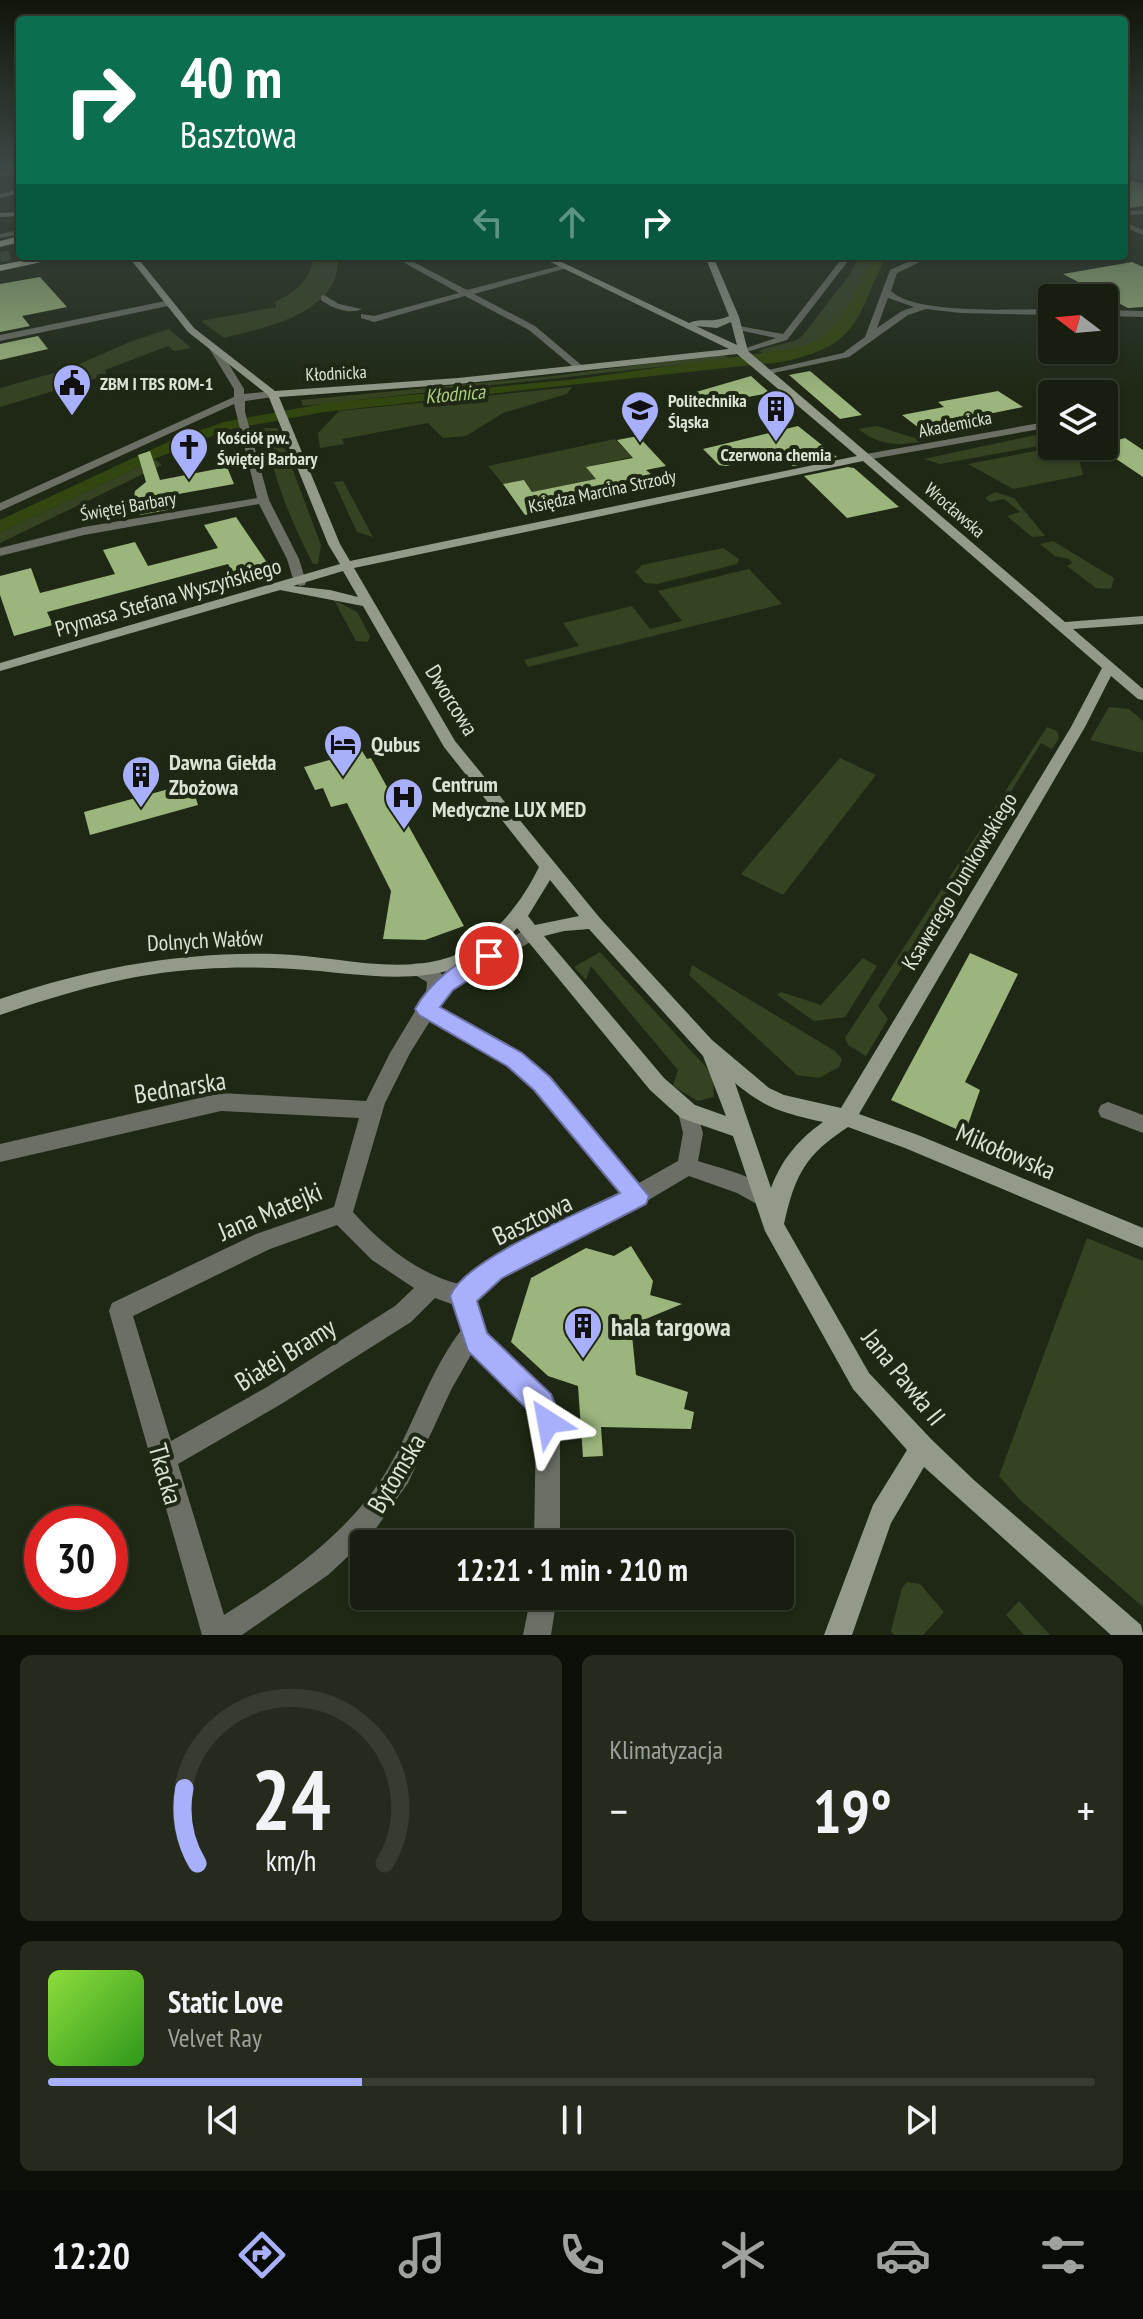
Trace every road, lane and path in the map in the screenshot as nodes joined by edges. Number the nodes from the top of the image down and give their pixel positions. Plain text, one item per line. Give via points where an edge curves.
1 (43, 260) edge
2 (135, 260) edge
3 (404, 260) edge
4 (551, 260) edge
5 (711, 260) edge
6 (845, 260) edge
7 (918, 260) edge
8 (564, 266) junction
9 (0, 268) edge
10 (885, 290) junction
11 (468, 293) junction
12 (324, 298) dead end
13 (170, 303) junction
14 (924, 308) junction
15 (1038, 312) edge
16 (1118, 313) edge
17 (1143, 314) edge
18 (680, 320) junction
19 (735, 322) junction
20 (786, 335) junction
21 (0, 338) edge
22 (720, 340) junction
23 (867, 342) junction
24 (214, 348) junction
25 (743, 352) junction
26 (696, 354) junction
27 (581, 369) junction
28 (765, 371) junction
29 (240, 398) junction
30 (276, 398) junction
31 (1038, 426) edge
32 (866, 457) junction
33 (263, 500) junction
34 (0, 507) edge
35 (0, 552) edge
36 (348, 567) junction
37 (300, 582) junction
38 (280, 588) junction
39 (370, 604) junction
40 (1143, 620) edge
41 (1062, 626) junction
42 (0, 667) edge
43 (1109, 667) junction
44 (1143, 696) edge
45 (548, 867) junction
46 (593, 922) junction
47 (526, 925) junction
48 (429, 987) junction
49 (0, 1007) edge
50 (705, 1046) junction
51 (372, 1110) junction
52 (1108, 1111) dead end
53 (688, 1112) junction
54 (846, 1118) junction
55 (1143, 1124) edge
56 (740, 1129) junction
57 (0, 1153) edge
58 (687, 1166) junction
59 (637, 1196) junction
60 (764, 1198) junction
61 (341, 1214) junction
62 (773, 1224) junction
63 (1143, 1238) edge
64 (431, 1287) junction
65 (462, 1296) junction
66 (120, 1311) joint
67 (473, 1333) junction
68 (923, 1449) junction
69 (161, 1460) junction
70 (547, 1530) edge
71 (541, 1610) edge
72 (225, 1633) edge
73 (537, 1635) edge
74 (838, 1635) edge
75 (1131, 1635) edge

1 - 9 main road
2 - 13 street
3 - 11 street
4 - 8 street, Wrocławska
5 - 19 street
6 - 20 street
7 - 10 street via 898,268
8 - 11 street
8 - 18 street, Wrocławska
10 - 14 street via 894,300
10 - 23 street
11 - 12 street via 365,315
11 - 27 street via 532,328
13 - 21 street
13 - 24 street
14 - 15 street
14 - 23 street via 905,313
16 - 17 street
18 - 19 street via 709,326
18 - 22 street, Wrocławska
19 - 20 street via 769,336
19 - 22 street, Kłodnicka
19 - 25 street
20 - 25 street
22 - 25 street, Wrocławska
22 - 26 street, Kłodnicka
23 - 28 street via 837,359
24 - 29 street
24 - 30 street
25 - 26 street, Kłodnicka
25 - 28 street, Wrocławska
26 - 27 street, Kłodnicka
27 - 30 street, Kłodnicka
28 - 32 street, Wrocławska
29 - 30 street, Kłodnicka
29 - 33 street
29 - 34 street, Kłodnicka
30 - 36 street, Dworcowa
31 - 32 street, Akademicka
32 - 36 street, Księdza Marcina Strzody
32 - 41 street, Wrocławska
33 - 35 street, Świętej Barbary via 84,531
33 - 37 street
36 - 37 street, Prymasa Stefana Wyszyńskiego
36 - 39 street, Dworcowa
37 - 38 street, Prymasa Stefana Wyszyńskiego
38 - 39 street
38 - 42 street, Prymasa Stefana Wyszyńskiego
39 - 45 street, Dworcowa via 449,744
40 - 41 street
41 - 43 street, Wrocławska
43 - 44 street, Wrocławska
43 - 54 street, Ksawerego Dunikowskiego
45 - 46 street, Dworcowa
45 - 47 street, Dolnych Wałów
46 - 47 street, Dolnych Wałów
46 - 50 street, Dworcowa
47 - 48 street, Dolnych Wałów via 462,973
47 - 48 street, Dolnych Wałów via 453,962
47 - 53 street via 657,1084
48 - 49 street, Dolnych Wałów via 276,961 132,968 83,977
48 - 51 street, Jana Matejki
48 - 59 street via 542,1084
50 - 54 street, Mikołowska via 762,1094 805,1111
50 - 56 street, Jana Pawła II via 722,1074
51 - 57 street, Bednarska via 221,1102
51 - 61 street, Jana Matejki via 353,1190
52 - 55 street
53 - 56 street
53 - 58 street via 693,1133
54 - 62 street via 794,1158 781,1184
54 - 63 street, Mikołowska
56 - 60 street, Jana Pawła II
58 - 59 street, Basztowa
58 - 60 street
59 - 65 street, Basztowa via 493,1269
60 - 62 street, Jana Pawła II
61 - 64 street via 354,1230
61 - 66 street, Jana Matejki via 264,1241
62 - 68 street, Jana Pawła II via 861,1381
64 - 65 street
64 - 69 street, Białej Bramy via 403,1314
65 - 67 street
66 - 69 street, Tkacka
67 - 70 street via 548,1416
67 - 72 street, Bytomska via 457,1354 397,1478 364,1526 298,1583
68 - 74 street via 883,1509
68 - 75 street, Jana Pawła II
69 - 72 street, Tkacka
71 - 73 street

